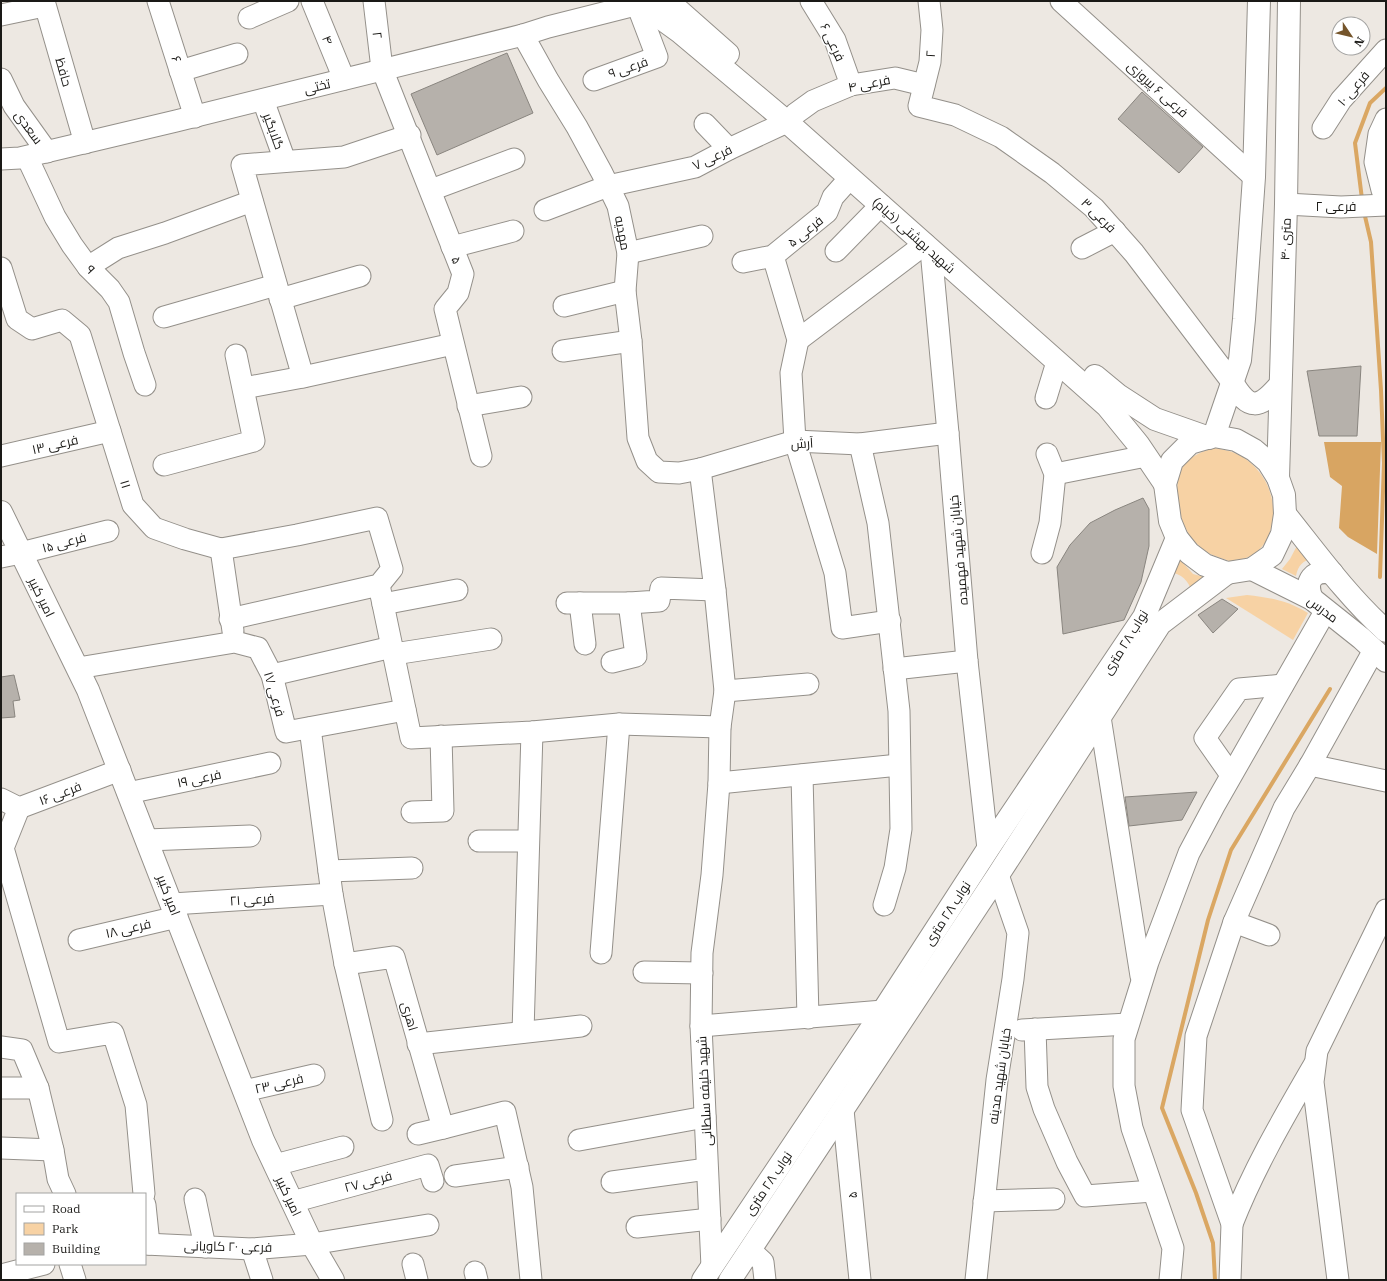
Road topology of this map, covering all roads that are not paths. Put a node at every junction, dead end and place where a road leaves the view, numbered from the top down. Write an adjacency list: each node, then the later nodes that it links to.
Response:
1 (158, 1): 21 (street, ۶)
2 (288, 1): 15 (street)
3 (312, 1): 23 (street, ۴)
4 (374, 1): 20 (street, ۲)
5 (584, 1): 16 (street)
6 (668, 1): 30 (main road, شهید بهشتی (خیام))
7 (810, 1): 25 (street, فرعی ۶)
8 (929, 1): 26 (street, ۲)
9 (1259, 1): 41 (main road)
10 (1289, 1): 47 (main road, ۴۰ متری)
11 (1066, 2): 41 (street, فرعی ۶ پیروزی)
12 (44, 4): 14 (street); 35 (street, حافظ)
13 (637, 4): 16 (street, تختی); 24 (street, فرعی ۹); 30 (main road, شهید بهشتی (خیام))
14 (1, 15)
15 (249, 18)
16 (548, 27): 17 (street, تختی)
17 (523, 35): 20 (street, تختی); 43 (street, مهدیه)
18 (1386, 50): 33 (street, فرعی ۱۰)
19 (237, 54): 21 (street)
20 (382, 69): 23 (street, تختی); 34 (street, ۵)
21 (180, 71): 29 (street, ۶)
22 (1, 79): 37 (street, سعدی)
23 (344, 79): 27 (street, تختی)
24 (594, 80)
25 (851, 85): 26 (street, فرعی ۴); 30 (street, فرعی ۴)
26 (924, 85): 28 (street, ۲)
27 (262, 100): 29 (street, تختی); 40 (street, گلابگیر)
28 (919, 106): 51 (street, فرعی ۳)
29 (195, 117): 35 (street, تختی)
30 (791, 118): 36 (street, فرعی ۷); 42 (main road, شهید بهشتی (خیام)); 85 (main road, شهید بهشتی (خیام))
31 (1386, 119): 46 (street)
32 (705, 124): 36 (street)
33 (1323, 128)
34 (410, 135): 40 (street); 44 (street, ۵)
35 (85, 143): 37 (street, تختی)
36 (729, 149): 43 (street, فرعی ۷)
37 (37, 154): 38 (street, تختی); 60 (street, ۹)
38 (1, 159)
39 (514, 159): 44 (street)
40 (285, 161): 45 (street)
41 (1254, 177): 76 (main road)
42 (850, 178): 48 (main road, شهید بهشتی (خیام)); 58 (street, فرعی ۵)
43 (608, 186): 49 (street, فرعی ۷); 57 (street, مهدیه)
44 (430, 190): 53 (street, ۵)
45 (252, 201): 60 (street); 65 (street)
46 (1381, 202): 47 (street, فرعی ۲)
47 (1286, 204): 78 (main road, ۴۰ متری)
48 (881, 205): 54 (main road, شهید بهشتی (خیام)); 56 (street)
49 (545, 210)
50 (513, 230): 53 (street)
51 (1115, 231): 55 (street); 76 (street, فرعی ۳)
52 (702, 236): 57 (street)
53 (452, 247): 71 (street, ۵)
54 (928, 247): 63 (main road, شهید بهشتی (خیام)); 66 (street, خیابان شهید فهمیده); 69 (street)
55 (1082, 248)
56 (836, 251)
57 (628, 253): 64 (street, مهدیه)
58 (773, 256): 59 (street, فرعی ۵); 69 (street)
59 (743, 262)
60 (88, 266): 77 (street, ۹)
61 (1, 268): 83 (street, ۱۱)
62 (360, 276): 65 (street)
63 (961, 276): 66 (street); 74 (main road, شهید بهشتی (خیام))
64 (625, 291): 67 (street); 70 (street, مهدیه)
65 (278, 292): 68 (street); 75 (street)
66 (936, 298): 84 (street, خیابان شهید فهمیده)
67 (564, 306)
68 (164, 317)
69 (798, 340): 86 (street)
70 (631, 341): 72 (street); 94 (street, مهدیه)
71 (453, 344): 75 (street); 82 (street, ۵)
72 (563, 351)
73 (236, 355): 79 (street)
74 (1057, 362): 81 (street); 91 (main road, شهید بهشتی (خیام))
75 (303, 377): 79 (street)
76 (1232, 382): 78 (main road); 85 (main road)
77 (145, 385)
78 (1280, 385): 96 (main road, ۴۰ متری)
79 (244, 388): 92 (street)
80 (521, 397): 82 (street)
81 (1046, 398)
82 (468, 406): 90 (street, ۵)
83 (110, 431): 89 (street, فرعی ۱۳); 102 (street, ۱۱)
84 (948, 433): 87 (street, آرش); 123 (street, خیابان شهید فهمیده)
85 (1211, 437): 96 (main road); 97 (main road)
86 (795, 442): 87 (street, آرش); 93 (street, آرش); 116 (street)
87 (860, 444): 116 (street)
88 (1047, 454): 95 (street)
89 (1, 456)
90 (480, 456)
91 (1146, 456): 95 (street); 97 (main road, شهید بهشتی (خیام))
92 (164, 465)
93 (700, 469): 94 (street, آرش); 110 (street)
94 (660, 472)
95 (1055, 474): 103 (street)
96 (1278, 478): 99 (main road)
97 (1165, 484): 101 (main road)
98 (1, 512): 104 (main road, امیر کبیر)
99 (1285, 514): 105 (main road); 107 (main road)
100 (108, 531): 104 (street, فرعی ۱۵)
101 (1177, 538): 106 (main road); 108 (main road, نواب ۲۸ متری)
102 (221, 549): 111 (street, ۱۱); 115 (street)
103 (1042, 553)
104 (11, 555): 125 (main road, امیر کبیر)
105 (1252, 569): 106 (main road); 113 (main road, مدرس)
106 (1227, 573): 114 (main road, نواب ۲۸ متری)
107 (1332, 573): 113 (main road); 117 (main road)
108 (1156, 589): 114 (main road); 154 (main road, نواب ۲۸ متری)
109 (457, 590): 111 (street)
110 (715, 590): 112 (street); 130 (street)
111 (381, 595): 115 (street); 121 (street)
112 (629, 603): 120 (street); 124 (street)
113 (1319, 604): 122 (main road, مدرس); 129 (street)
114 (1183, 606): 132 (main road, نواب ۲۸ متری)
115 (230, 619): 119 (street)
116 (890, 621): 126 (street)
117 (1386, 631)
118 (491, 639): 121 (street)
119 (235, 642): 125 (street, فرعی ۱۷); 127 (street, فرعی ۱۷)
120 (585, 644)
121 (393, 651): 127 (street); 131 (street)
122 (1380, 655): 140 (street)
123 (967, 661): 126 (street); 154 (street, خیابان شهید فهمیده)
124 (612, 662)
125 (78, 668): 141 (main road, امیر کبیر)
126 (894, 670): 139 (street)
127 (272, 675): 135 (street, فرعی ۱۷)
128 (808, 684): 130 (street)
129 (1283, 685): 143 (street); 143 (street)
130 (725, 691): 134 (street)
131 (406, 710): 135 (street, فرعی ۱۷); 137 (street)
132 (1100, 717): 157 (main road, نواب ۲۸ متری); 169 (street)
133 (619, 724): 134 (street); 136 (street); 165 (street)
134 (720, 727): 145 (street)
135 (310, 728): 156 (street)
136 (532, 732): 137 (street); 153 (street)
137 (441, 736): 149 (street)
138 (270, 763): 146 (street, فرعی ۱۹)
139 (899, 765): 142 (street); 159 (street)
140 (1310, 765): 144 (street); 162 (street)
141 (120, 770): 146 (main road, امیر کبیر); 148 (street, فرعی ۱۶)
142 (802, 775): 145 (street); 171 (street)
143 (1231, 775): 169 (street)
144 (1386, 781)
145 (719, 783): 168 (street)
146 (128, 793): 151 (main road, امیر کبیر)
147 (1, 799): 148 (street)
148 (19, 808): 202 (street)
149 (412, 812)
150 (250, 836): 151 (street)
151 (147, 840): 160 (main road, امیر کبیر)
152 (479, 841): 153 (street)
153 (528, 841): 177 (street)
154 (988, 849): 170 (main road, نواب ۲۸ متری)
155 (412, 868): 156 (street)
156 (329, 871): 158 (street)
157 (998, 876): 176 (street, خیابان شهید مدینه); 185 (main road, نواب ۲۸ متری)
158 (332, 894): 160 (street, فرعی ۲۱); 166 (street)
159 (884, 905)
160 (174, 910): 164 (street, فرعی ۱۸); 184 (main road, امیر کبیر)
161 (1386, 910): 180 (street)
162 (1234, 922): 163 (street); 209 (street)
163 (1269, 935)
164 (79, 940)
165 (601, 953)
166 (345, 964): 178 (street, اهری); 187 (street)
167 (644, 972): 168 (street)
168 (702, 973): 174 (street)
169 (1142, 980): 172 (street)
170 (883, 1011): 171 (street, شهید خلیفه سلطانی); 219 (main road, نواب ۲۸ متری)
171 (808, 1018): 174 (street, شهید خلیفه سلطانی)
172 (1128, 1024): 175 (street); 200 (street)
173 (581, 1026): 177 (street)
174 (701, 1026): 186 (street, شهید خلیفه سلطانی)
175 (1035, 1029): 176 (street); 200 (street)
176 (1005, 1030): 205 (street, خیابان شهید مدینه)
177 (523, 1032): 178 (street)
178 (418, 1044): 188 (street, اهری)
179 (1, 1047): 183 (street)
180 (1315, 1063): 209 (street); 231 (street)
181 (314, 1075): 184 (street, فرعی ۲۳)
182 (1, 1088): 183 (street)
183 (38, 1088): 193 (street)
184 (244, 1091): 194 (main road, امیر کبیر)
185 (843, 1110): 216 (main road, نواب ۲۸ متری); 227 (street, ۵)
186 (705, 1117): 190 (street); 196 (street, شهید خلیفه سلطانی)
187 (382, 1120)
188 (443, 1128): 189 (street); 195 (street)
189 (418, 1134)
190 (579, 1140)
191 (1, 1148): 193 (street)
192 (343, 1148): 194 (street)
193 (53, 1150): 201 (street)
194 (275, 1165): 206 (main road, امیر کبیر)
195 (518, 1167): 197 (street); 224 (street)
196 (707, 1169): 199 (street); 207 (street, شهید خلیفه سلطانی)
197 (455, 1176)
198 (433, 1181): 206 (street, فرعی ۲۷)
199 (612, 1182)
200 (1153, 1191): 229 (street)
201 (65, 1193)
202 (144, 1193)
203 (1054, 1199): 205 (street)
204 (195, 1200): 214 (street)
205 (984, 1201): 228 (street, خیابان شهید مدینه)
206 (292, 1202): 213 (main road, امیر کبیر)
207 (710, 1219): 211 (street); 219 (street, شهید خلیفه سلطانی)
208 (146, 1224): 212 (street)
209 (1232, 1224): 230 (street)
210 (428, 1225): 213 (street, فرعی ۲۰ کاویانی)
211 (637, 1227)
212 (147, 1244): 214 (street, فرعی ۲۰ کاویانی)
213 (312, 1244): 215 (street, فرعی ۲۰ کاویانی); 223 (main road, امیر کبیر)
214 (205, 1247): 215 (street, فرعی ۲۰ کاویانی)
215 (252, 1249): 222 (street)
216 (750, 1250): 225 (main road, نواب ۲۸ متری); 226 (street)
217 (40, 1265): 220 (street)
218 (70, 1265): 221 (street)
219 (707, 1273)
220 (1, 1275)
221 (75, 1280)
222 (262, 1280)
223 (333, 1280)
224 (531, 1280)
225 (730, 1280)
226 (765, 1280)
227 (860, 1280)
228 (976, 1280)
229 (1170, 1280)
230 (1230, 1280)
231 (1338, 1280)

